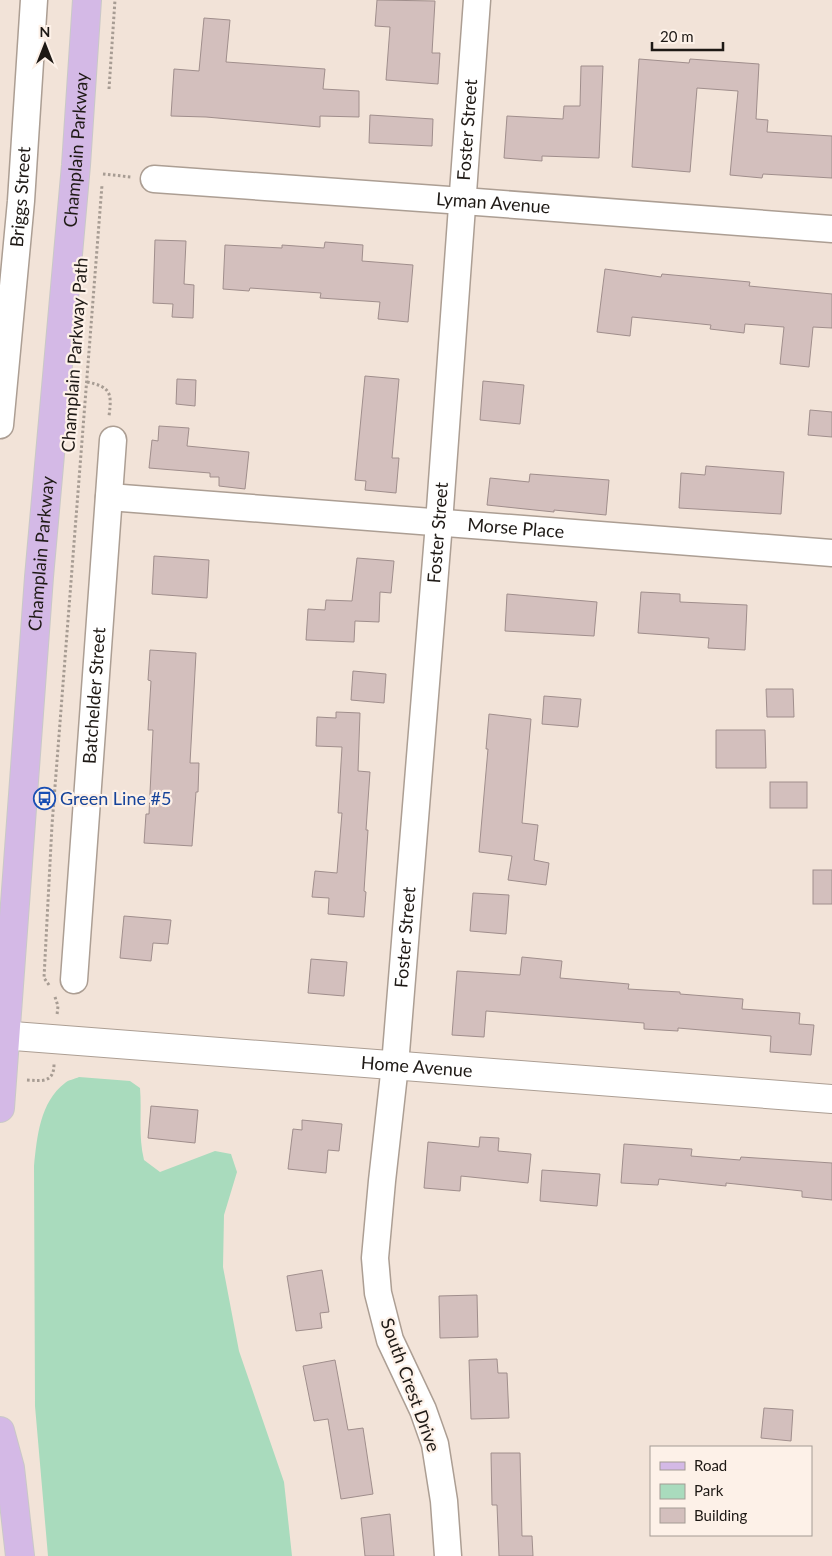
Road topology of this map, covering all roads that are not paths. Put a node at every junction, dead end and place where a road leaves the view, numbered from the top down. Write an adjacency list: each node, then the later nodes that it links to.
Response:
1 (34, 0): 7 (street, Briggs Street)
2 (87, 0): 13 (main road, Champlain Parkway)
3 (477, 0): 5 (street, Foster Street)
4 (154, 180): 5 (street, Lyman Avenue)
5 (463, 201): 6 (street, Lyman Avenue); 10 (street, Foster Street)
6 (832, 229)
7 (0, 425)
8 (112, 440): 9 (street, Batchelder Street)
9 (109, 497): 10 (street, Morse Place); 12 (street, Batchelder Street)
10 (439, 523): 11 (street, Morse Place); 14 (street, Foster Street)
11 (832, 553)
12 (74, 980)
13 (2, 1035): 14 (main road, Home Avenue); 15 (main road, Champlain Parkway)
14 (396, 1065): 16 (main road, Home Avenue); 20 (street, South Crest Drive)
15 (1, 1080): 17 (main road, Champlain Parkway)
16 (832, 1099)
17 (0, 1108)
18 (0, 1431): 19 (main road)
19 (20, 1556)
20 (448, 1556)

